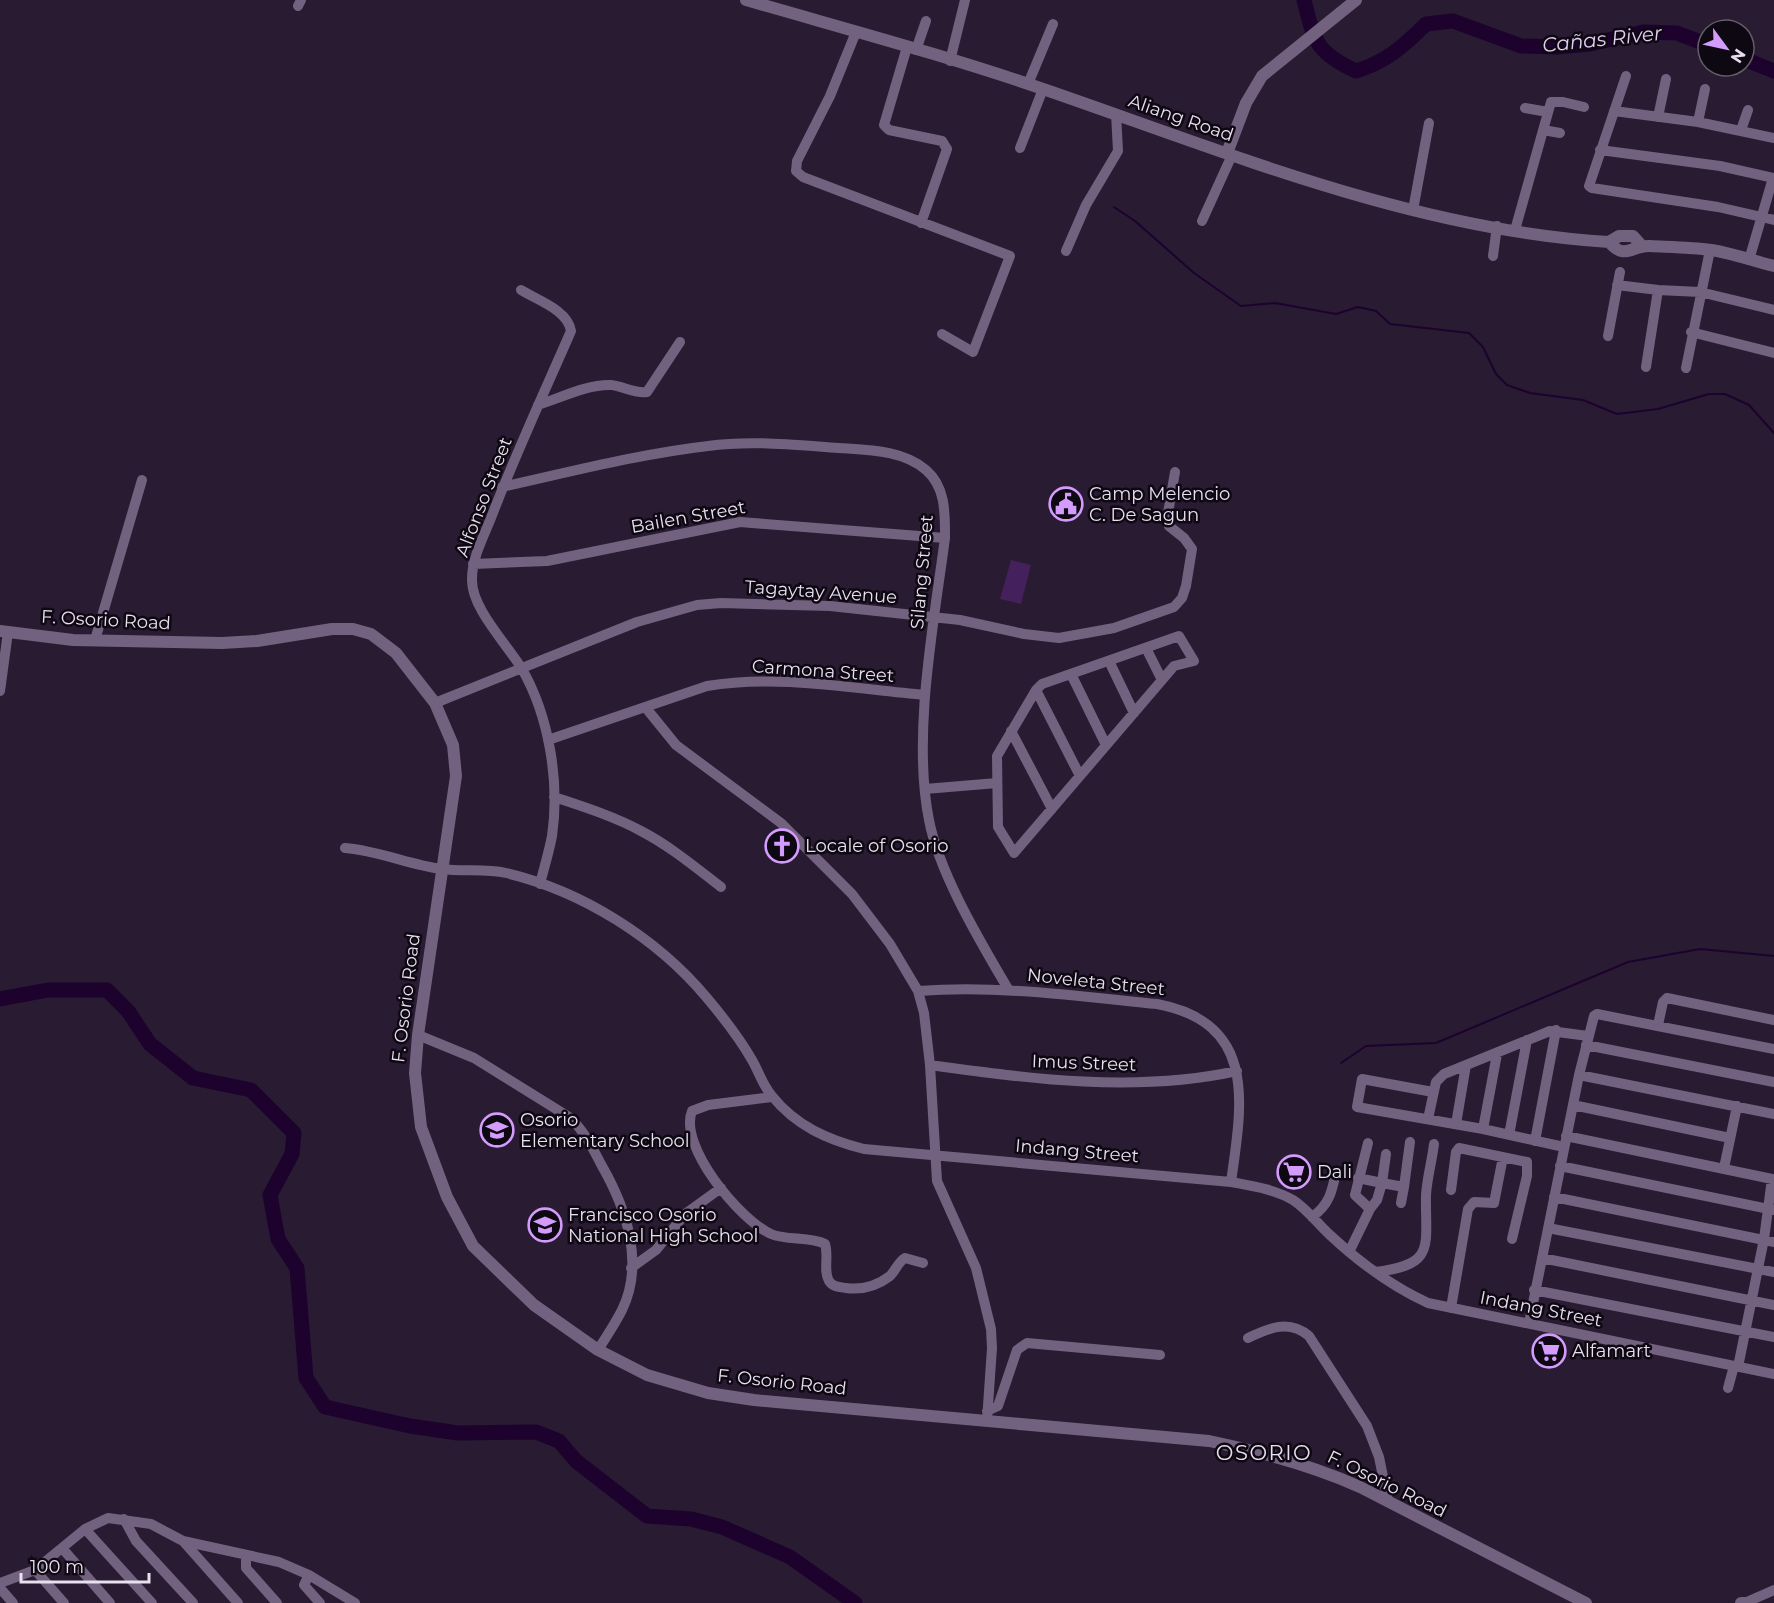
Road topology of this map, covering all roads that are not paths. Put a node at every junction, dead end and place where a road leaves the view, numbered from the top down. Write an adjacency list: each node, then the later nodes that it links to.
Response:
1 (746, 0): 6 (street, Aliang Road)
2 (966, 0): 8 (street)
3 (1354, 1): 29 (street)
4 (926, 21): 7 (street)
5 (1053, 24): 11 (street)
6 (856, 32): 7 (street, Aliang Road); 35 (street)
7 (912, 49): 8 (street, Aliang Road); 35 (street)
8 (951, 61): 11 (street, Aliang Road)
9 (1626, 76): 17 (street)
10 (1666, 79): 20 (street)
11 (1028, 84): 12 (street, Aliang Road)
12 (1043, 89): 19 (street, Aliang Road); 27 (street)
13 (1705, 89): 21 (street)
14 (1584, 107): 18 (street)
15 (1525, 108): 18 (street)
16 (1748, 110): 24 (street)
17 (1614, 111): 20 (street); 28 (street)
18 (1548, 112): 23 (street)
19 (1116, 114): 29 (street, Aliang Road); 39 (street)
20 (1658, 117): 21 (street)
21 (1698, 122): 24 (street)
22 (1429, 123): 31 (street)
23 (1543, 130): 25 (street); 37 (street)
24 (1742, 130): 26 (street)
25 (1560, 134)
26 (1774, 138)
27 (1020, 148)
28 (1600, 150): 30 (street); 32 (street)
29 (1230, 154): 31 (street, Aliang Road); 34 (street)
30 (1774, 178): 32 (street)
31 (1413, 210): 36 (street, Aliang Road)
32 (1762, 217): 33 (street); 41 (street)
33 (1774, 220)
34 (1202, 221)
35 (921, 223): 50 (street)
36 (1497, 226): 37 (street, Aliang Road); 40 (street)
37 (1515, 230): 38 (street, Aliang Road)
38 (1710, 250): 41 (street); 47 (street)
39 (1066, 251)
40 (1493, 256)
41 (1749, 260): 42 (street)
42 (1774, 266)
43 (1620, 273): 44 (street)
44 (1617, 285): 46 (street); 51 (street)
45 (521, 290): 56 (street, Alfonso Street)
46 (1658, 290): 47 (street); 54 (street)
47 (1700, 291): 48 (street); 49 (street)
48 (1774, 310)
49 (1692, 332): 53 (street); 55 (street)
50 (942, 334)
51 (1608, 336)
52 (680, 342): 56 (street)
53 (1774, 353)
54 (1646, 367)
55 (1686, 368)
56 (538, 405): 59 (street, Alfonso Street)
57 (1175, 472): 62 (street, Tagaytay Avenue)
58 (142, 480): 64 (street)
59 (502, 488): 60 (street, Silang Street); 61 (street, Alfonso Street)
60 (945, 537): 61 (street, Bailen Street); 62 (street, Silang Street)
61 (473, 564): 67 (street, Alfonso Street)
62 (934, 617): 67 (street, Tagaytay Avenue); 72 (street, Silang Street)
63 (4, 631): 64 (street, F. Osorio Road); 71 (street)
64 (95, 640): 73 (street, F. Osorio Road)
65 (1146, 648): 66 (street); 69 (street); 69 (street)
66 (1109, 661): 68 (street); 75 (street)
67 (522, 670): 73 (street, Tagaytay Avenue); 77 (street, Alfonso Street)
68 (1071, 674): 70 (street); 78 (street)
69 (1162, 680): 75 (street)
70 (1035, 690): 76 (street); 79 (street)
71 (0, 691)
72 (926, 696): 74 (street, Carmona Street); 81 (street, Silang Street)
73 (435, 703): 85 (street, F. Osorio Road)
74 (646, 708): 77 (street, Carmona Street); 89 (street)
75 (1134, 713): 78 (street)
76 (1011, 731): 80 (street); 83 (street)
77 (548, 740): 82 (street, Alfonso Street)
78 (1106, 745): 79 (street)
79 (1080, 776): 83 (street)
80 (997, 783): 81 (street); 83 (street)
81 (925, 789): 88 (street, Silang Street)
82 (555, 798): 86 (street, Alfonso Street); 87 (street)
83 (1052, 809)
84 (345, 849): 85 (street, Indang Street)
85 (441, 869): 86 (street, Indang Street); 93 (street, F. Osorio Road)
86 (540, 884): 104 (street, Indang Street)
87 (720, 886)
88 (1008, 989): 89 (street, Noveleta Street); 100 (street, Noveleta Street)
89 (918, 991): 98 (street)
90 (1774, 1020): 91 (street)
91 (1658, 1026): 95 (street); 96 (street)
92 (1556, 1030): 94 (street); 95 (street); 113 (street)
93 (418, 1035): 141 (street); 153 (street, F. Osorio Road)
94 (1527, 1040): 97 (street); 111 (street)
95 (1587, 1040): 101 (street); 102 (street)
96 (1774, 1049)
97 (1497, 1054): 99 (street); 110 (street)
98 (930, 1065): 100 (street, Imus Street); 119 (street)
99 (1466, 1065): 103 (street); 109 (street)
100 (1237, 1071): 125 (street, Noveleta Street)
101 (1579, 1075): 105 (street); 106 (street)
102 (1774, 1082)
103 (1433, 1092): 108 (street); 108 (street)
104 (772, 1097): 119 (street, Indang Street); 128 (street)
105 (1573, 1105): 112 (street); 114 (street)
106 (1737, 1106): 107 (street); 112 (street)
107 (1774, 1114)
108 (1428, 1119): 109 (street)
109 (1456, 1124): 110 (street)
110 (1483, 1129): 111 (street)
111 (1509, 1134): 113 (street)
112 (1730, 1138): 122 (street)
113 (1535, 1141): 114 (street)
114 (1565, 1141): 121 (street); 122 (street)
115 (1410, 1142): 127 (street)
116 (1368, 1143): 124 (street)
117 (1434, 1144): 143 (street)
118 (1386, 1154): 126 (street)
119 (937, 1156): 125 (street, Indang Street); 158 (street)
120 (1503, 1157): 129 (street); 136 (street); 148 (street)
121 (1560, 1166): 130 (street); 133 (street)
122 (1724, 1168): 133 (street)
123 (1336, 1173): 134 (street)
124 (1358, 1178): 126 (street); 132 (street)
125 (1231, 1182): 134 (street, Indang Street)
126 (1382, 1183): 127 (street); 132 (street)
127 (1404, 1187): 131 (street)
128 (721, 1188): 140 (street); 141 (street)
129 (1451, 1190)
130 (1554, 1197): 135 (street); 137 (street)
131 (1401, 1203)
132 (1370, 1209): 138 (street)
133 (1771, 1210): 137 (street)
134 (1312, 1217): 138 (street, Indang Street)
135 (1548, 1228): 139 (street); 142 (street)
136 (1512, 1239)
137 (1769, 1240): 142 (street)
138 (1349, 1252): 143 (street, Indang Street)
139 (1542, 1258): 145 (street); 146 (street)
140 (923, 1263)
141 (631, 1268): 153 (street)
142 (1758, 1269): 144 (street); 146 (street)
143 (1375, 1272): 148 (street, Indang Street)
144 (1774, 1272)
145 (1534, 1290): 149 (street); 150 (street)
146 (1751, 1300): 147 (street); 150 (street)
147 (1774, 1305)
148 (1451, 1308): 149 (street, Indang Street)
149 (1529, 1323): 155 (street, Indang Street)
150 (1745, 1331): 151 (street); 155 (street)
151 (1774, 1337)
152 (1248, 1338): 159 (street)
153 (598, 1350): 158 (street, F. Osorio Road)
154 (1160, 1355): 158 (street)
155 (1736, 1366): 156 (street, Indang Street); 157 (street)
156 (1774, 1374)
157 (1728, 1388)
158 (987, 1416): 159 (street, F. Osorio Road)
159 (1388, 1502): 180 (street, F. Osorio Road)
160 (124, 1519): 161 (street); 162 (street); 175 (street)
161 (85, 1529): 163 (street); 174 (street)
162 (183, 1541): 164 (street); 176 (street)
163 (62, 1548): 165 (street); 173 (street)
164 (246, 1555): 166 (street); 177 (street)
165 (35, 1570): 167 (street); 172 (street)
166 (309, 1575): 178 (street); 179 (street)
167 (0, 1583)
168 (0, 1588): 171 (street)
169 (1774, 1590): 170 (street)
170 (1747, 1602)
171 (13, 1603)
172 (64, 1603)
173 (110, 1603)
174 (152, 1603)
175 (193, 1603)
176 (238, 1603)
177 (277, 1603)
178 (320, 1603)
179 (355, 1603)
180 (1586, 1603)

